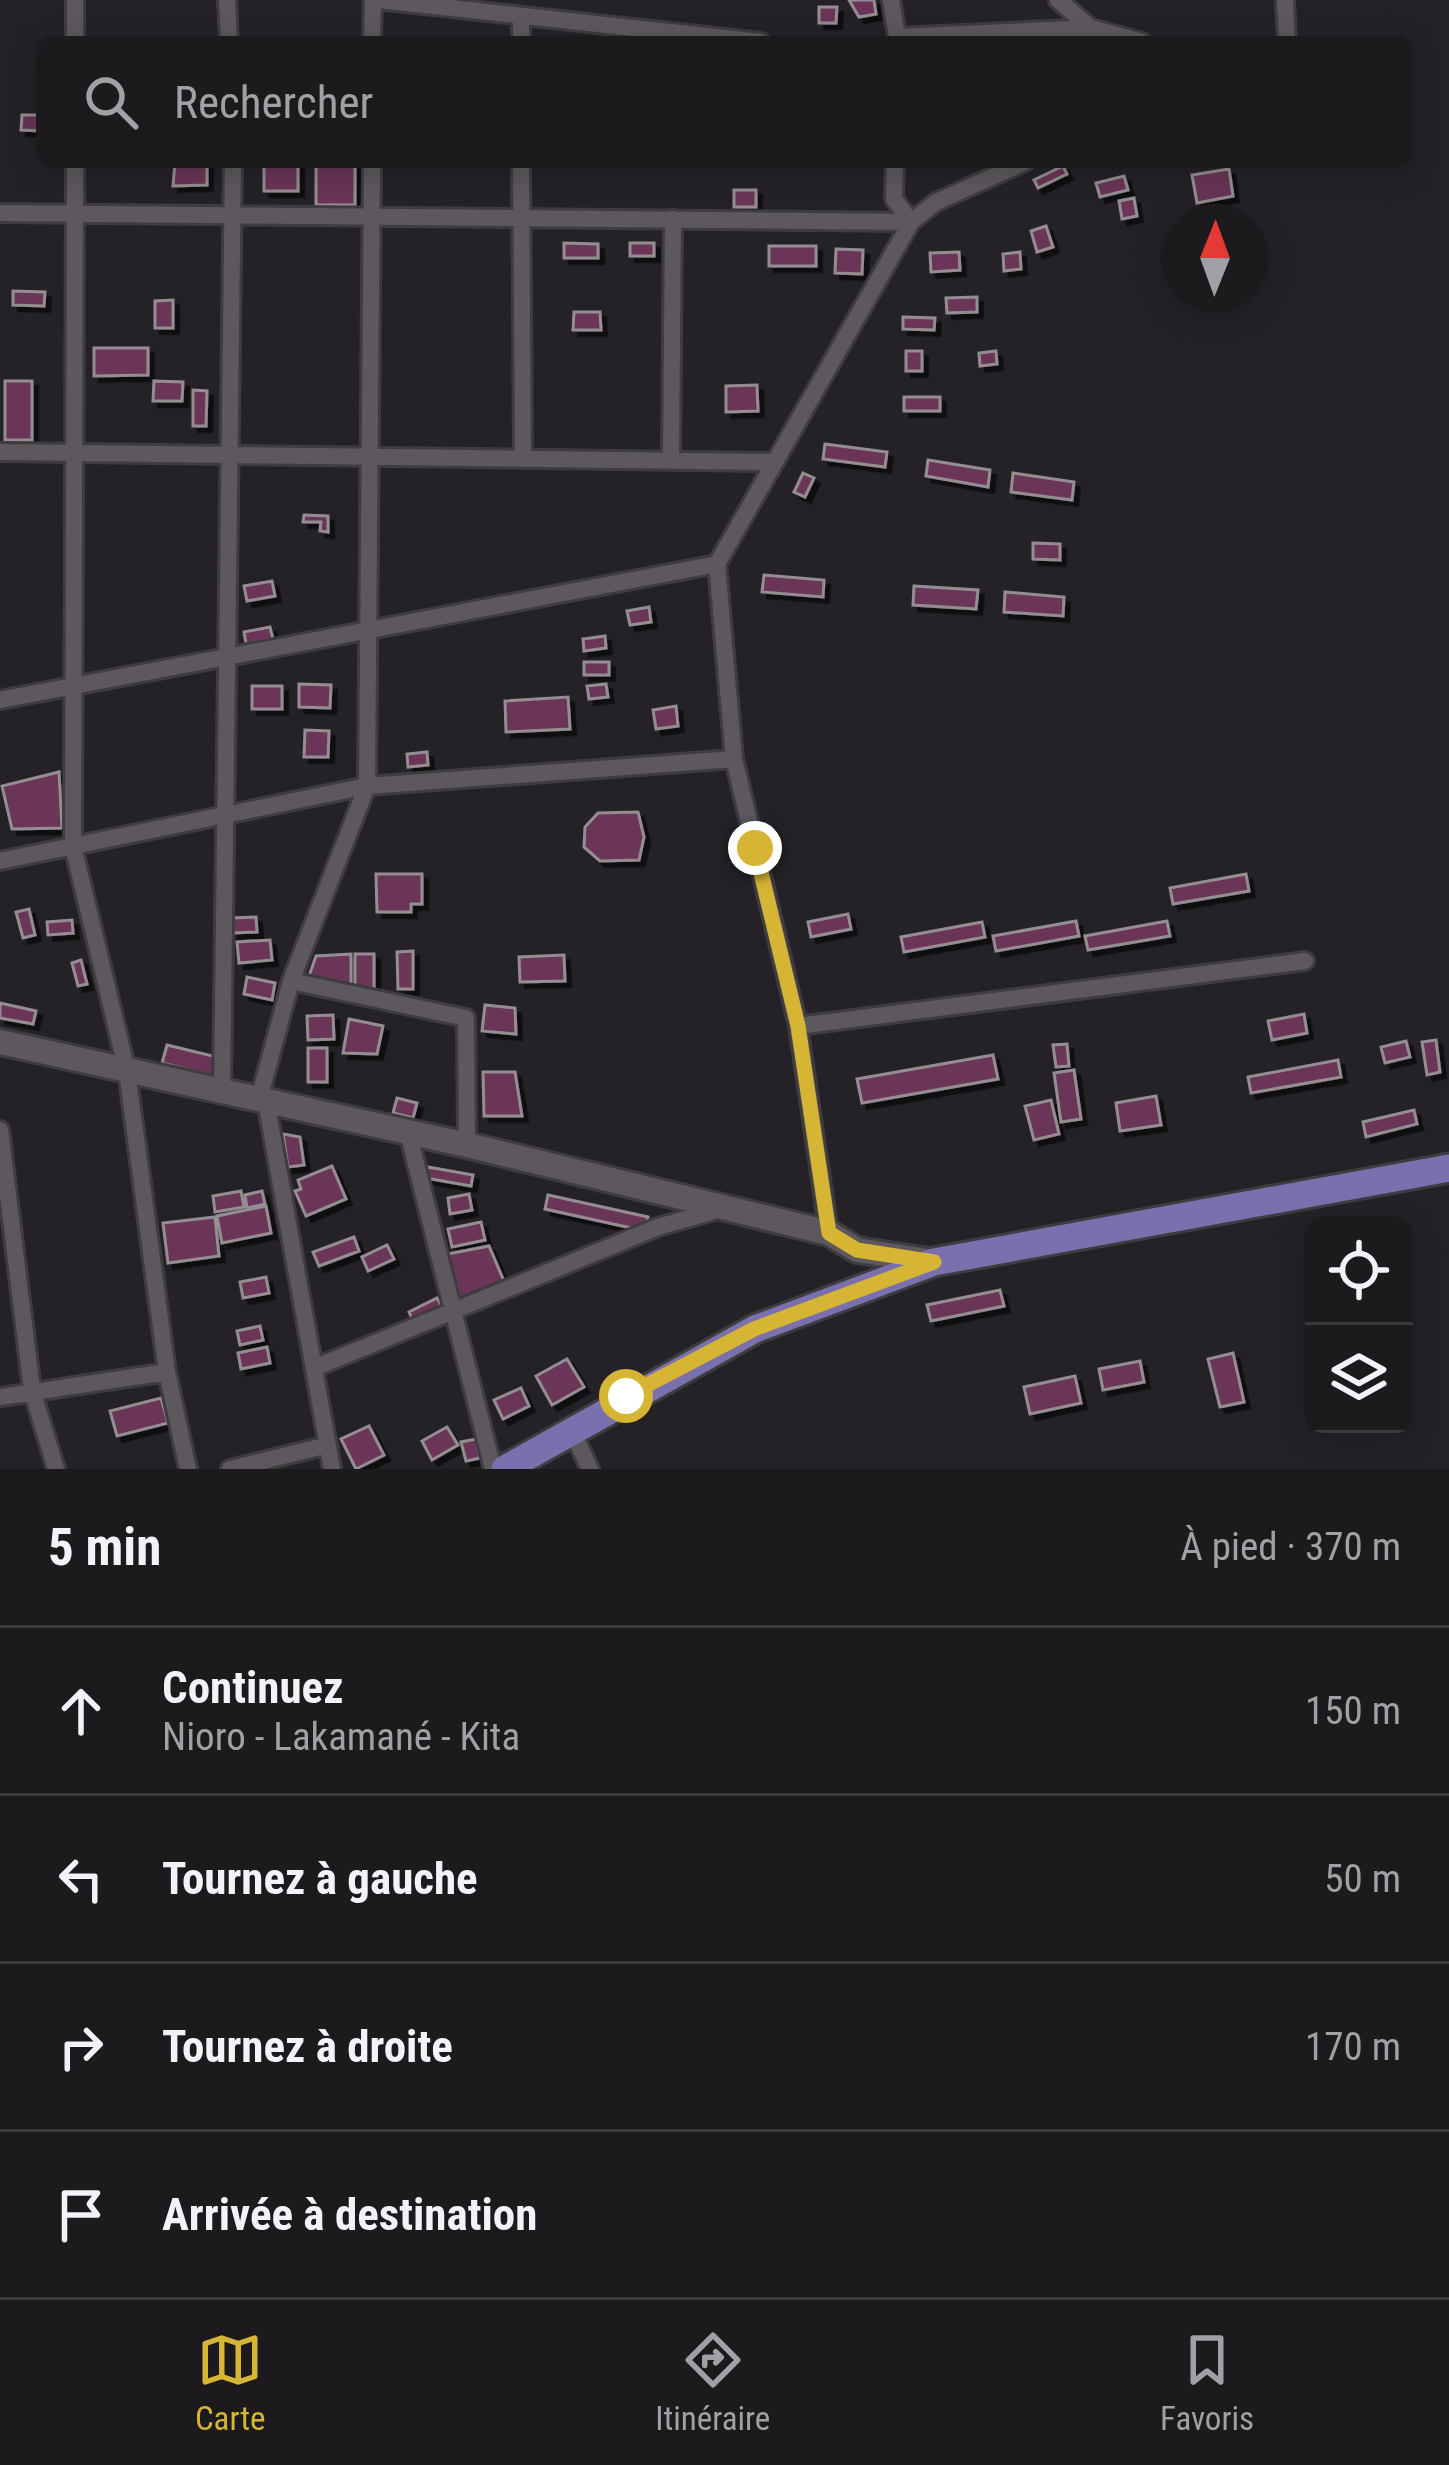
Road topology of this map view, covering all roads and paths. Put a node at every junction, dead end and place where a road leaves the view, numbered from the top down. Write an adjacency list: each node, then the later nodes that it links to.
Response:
1 (75, 0): 9 (street)
2 (227, 0): 10 (street)
3 (375, 0): 7 (street); 11 (street)
4 (891, 0): 13 (street)
5 (1058, 0): 8 (street)
6 (1285, 0): 16 (street)
7 (525, 11): 12 (street)
8 (1091, 28): 14 (street); 15 (street)
9 (75, 36)
10 (229, 36)
11 (372, 36)
12 (715, 36)
13 (897, 36)
14 (951, 36)
15 (1120, 36)
16 (1287, 36)
17 (75, 168): 24 (street)
18 (233, 168): 25 (street)
19 (372, 168): 26 (street)
20 (521, 168): 27 (street)
21 (895, 168): 29 (street)
22 (1012, 168): 29 (street)
23 (0, 212): 24 (street)
24 (74, 213): 25 (street); 31 (street)
25 (235, 215): 26 (street); 32 (street)
26 (371, 216): 27 (street); 33 (street)
27 (522, 218): 28 (street); 34 (street)
28 (673, 219): 29 (street); 35 (street)
29 (911, 221): 36 (street)
30 (0, 452): 31 (street)
31 (74, 453): 32 (street); 40 (street)
32 (230, 455): 33 (street); 39 (street)
33 (370, 457): 34 (street); 38 (street)
34 (523, 459): 35 (street)
35 (671, 460): 36 (street)
36 (773, 462): 37 (street)
37 (717, 564): 38 (street); 42 (street)
38 (368, 631): 39 (street); 43 (street)
39 (226, 658): 40 (street); 44 (street)
40 (73, 686): 41 (street); 45 (street)
41 (0, 700)
42 (734, 759): 43 (street); 49 (street)
43 (368, 786): 44 (street); 48 (street)
44 (223, 815): 45 (street); 52 (street)
45 (73, 846): 46 (street); 51 (street)
46 (0, 861)
47 (1305, 962): 49 (street)
48 (291, 981): 53 (street); 56 (street)
49 (798, 1026): 59 (street)
50 (0, 1042): 51 (main road)
51 (127, 1070): 52 (main road); 63 (street)
52 (222, 1091): 53 (main road)
53 (262, 1100): 55 (main road); 62 (street)
54 (0, 1130): 64 (street)
55 (408, 1132): 56 (main road); 61 (street)
56 (467, 1145): 58 (main road)
57 (1449, 1168): 60 (main road)
58 (722, 1209): 59 (main road); 61 (street)
59 (829, 1233): 60 (main road)
60 (934, 1262): 66 (main road)
61 (453, 1311): 62 (street); 72 (street)
62 (314, 1368): 67 (street)
63 (167, 1372): 64 (street); 69 (street)
64 (32, 1390): 65 (street); 68 (street)
65 (0, 1397)
66 (571, 1429): 73 (main road); 74 (street)
67 (328, 1445): 70 (street); 71 (street)
68 (56, 1469)
69 (188, 1469)
70 (230, 1469)
71 (332, 1469)
72 (493, 1469)
73 (505, 1469)
74 (590, 1469)

